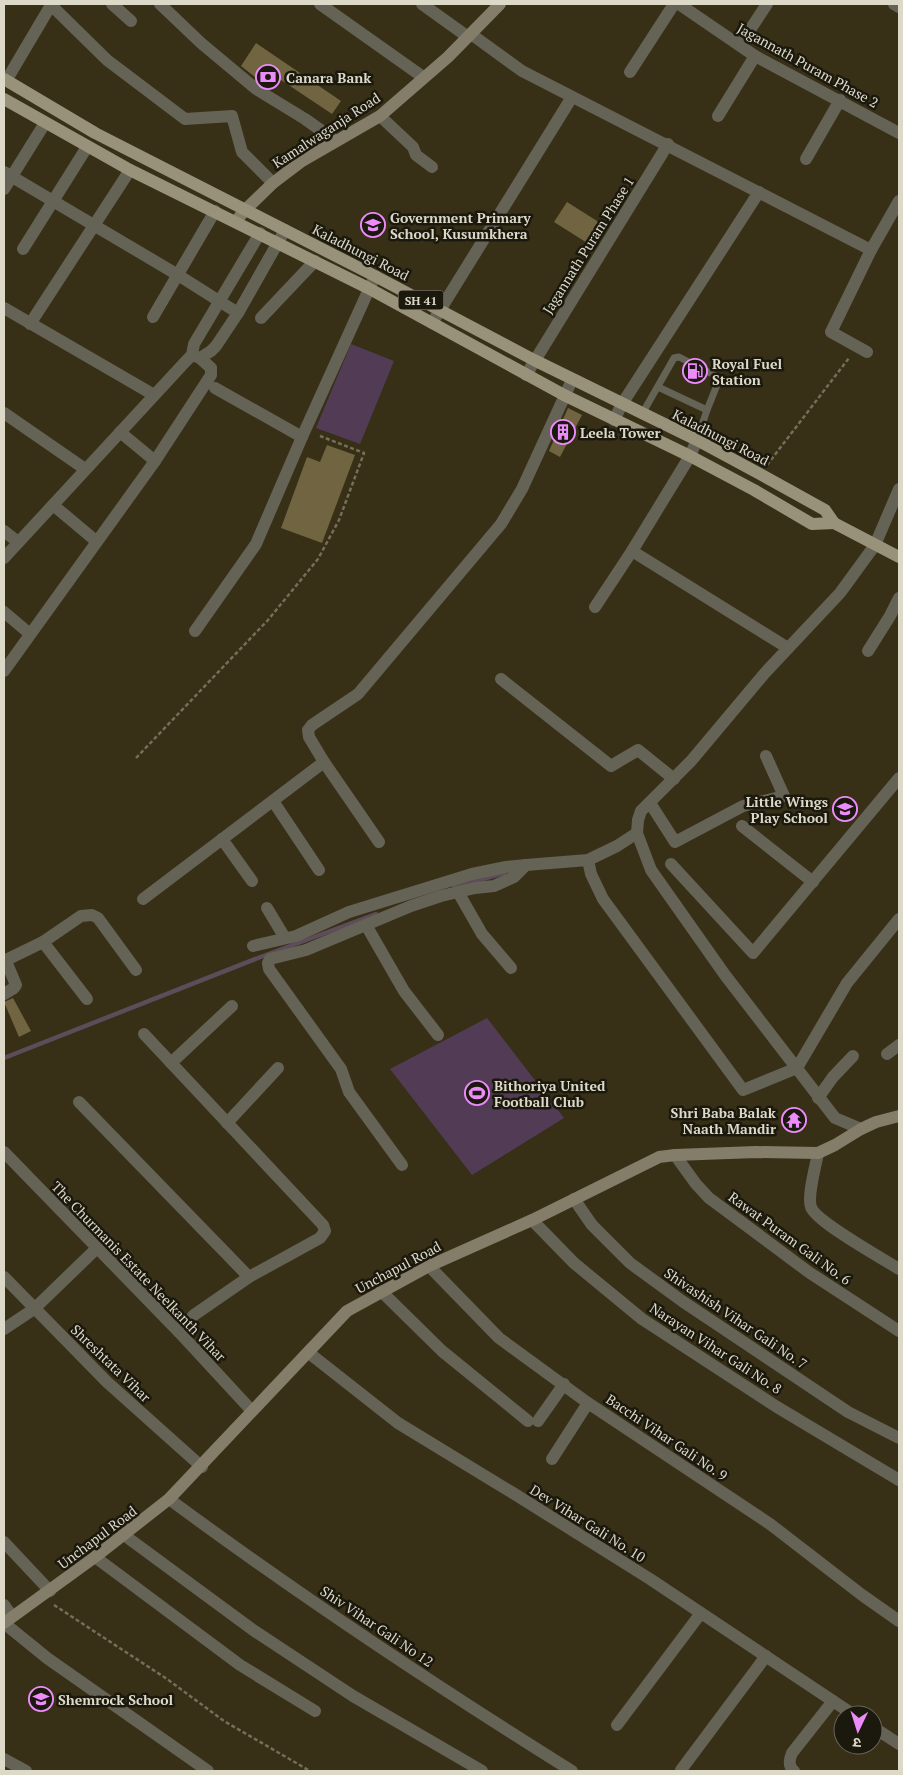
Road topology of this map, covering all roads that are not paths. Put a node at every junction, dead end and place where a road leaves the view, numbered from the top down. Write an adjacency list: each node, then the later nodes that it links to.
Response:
1 (112, 4): 11 (street)
2 (160, 4): 25 (street)
3 (320, 4): 16 (street)
4 (422, 4): 12 (street)
5 (500, 4): 12 (street, Kamalwaganja Road)
6 (674, 4): 15 (street)
7 (679, 4): 13 (street, Jagannath Puram Phase 2)
8 (766, 4): 13 (street)
9 (894, 4): 10 (street)
10 (899, 7)
11 (131, 21)
12 (469, 36): 16 (street, Kamalwaganja Road); 18 (street)
13 (740, 45): 14 (street, Jagannath Puram Phase 2)
14 (755, 56): 20 (street, Jagannath Puram Phase 2); 22 (street)
15 (630, 72)
16 (423, 77): 21 (street, Kamalwaganja Road)
17 (5, 80): 32 (street); 37 (main road, Kaladhungi Road / SH 41)
18 (572, 97): 26 (street); 52 (street)
19 (4, 100): 23 (main road, Kaladhungi Road / SH 41)
20 (840, 100): 24 (street, Jagannath Puram Phase 2); 28 (street)
21 (380, 116): 25 (street, Kamalwaganja Road); 29 (street)
22 (718, 116)
23 (45, 123): 27 (main road, Kaladhungi Road / SH 41); 31 (street)
24 (899, 132)
25 (336, 141): 32 (street, Kamalwaganja Road)
26 (668, 144): 34 (street); 60 (street, Jagannath Puram Phase 1)
27 (88, 147): 30 (main road, Kaladhungi Road / SH 41); 35 (street)
28 (806, 159)
29 (432, 166)
30 (130, 170): 38 (main road, Kaladhungi Road / SH 41); 40 (street)
31 (8, 174): 33 (street); 35 (street)
32 (273, 183): 37 (street, Kamalwaganja Road)
33 (4, 189)
34 (759, 192): 45 (street); 67 (street)
35 (54, 201): 40 (street); 44 (street)
36 (899, 201): 45 (street)
37 (245, 210): 39 (street, Kamalwaganja Road); 41 (main road, Kaladhungi Road / SH 41)
38 (215, 211): 39 (main road, Kaladhungi Road / SH 41); 47 (street)
39 (236, 222): 42 (main road, Kaladhungi Road / SH 41)
40 (94, 225): 47 (street); 57 (street)
41 (285, 230): 43 (street); 48 (main road, Kaladhungi Road / SH 41)
42 (260, 233): 43 (main road, Kaladhungi Road / SH 41); 50 (street)
43 (278, 242): 46 (main road, Kaladhungi Road / SH 41); 53 (street)
44 (23, 249)
45 (871, 250): 58 (street)
46 (315, 261): 49 (main road, Kaladhungi Road / SH 41); 55 (street)
47 (178, 275): 50 (street); 54 (street)
48 (375, 276): 49 (street); 52 (main road, Kaladhungi Road / SH 41)
49 (368, 288): 56 (main road, Kaladhungi Road / SH 41); 73 (street)
50 (220, 301): 53 (street); 59 (street)
51 (4, 308): 57 (street)
52 (440, 310): 56 (street); 60 (main road, Kaladhungi Road / SH 41)
53 (238, 313): 59 (street)
54 (153, 317)
55 (261, 318)
56 (432, 323): 61 (main road, Kaladhungi Road / SH 41)
57 (30, 324): 65 (street)
58 (862, 349)
59 (196, 357): 65 (street); 76 (street)
60 (534, 360): 61 (street, Jagannath Puram Phase 1); 62 (main road, Kaladhungi Road / SH 41)
61 (526, 375): 66 (main road, Kaladhungi Road / SH 41)
62 (572, 380): 66 (street); 67 (main road, Kaladhungi Road / SH 41)
63 (658, 387): 68 (lane); 68 (lane); 70 (lane)
64 (215, 388): 73 (street)
65 (154, 395): 72 (street)
66 (564, 395): 71 (main road, Kaladhungi Road / SH 41); 98 (street)
67 (622, 404): 70 (main road, Kaladhungi Road / SH 41); 71 (street)
68 (706, 410): 74 (lane)
69 (4, 413): 77 (street)
70 (642, 414): 74 (main road, Kaladhungi Road / SH 41)
71 (614, 420): 75 (main road, Kaladhungi Road / SH 41)
72 (120, 432): 76 (street); 77 (street)
73 (302, 438): 91 (street)
74 (697, 440): 75 (street); 80 (main road, Kaladhungi Road / SH 41)
75 (690, 456): 80 (main road, Kaladhungi Road / SH 41); 85 (street)
76 (155, 461): 83 (street)
77 (85, 469): 79 (street)
78 (899, 489): 84 (street)
79 (53, 505): 82 (street); 83 (street)
80 (834, 523): 84 (main road, Kaladhungi Road / SH 41)
81 (4, 532): 82 (street)
82 (18, 542): 87 (street)
83 (96, 542): 92 (street)
84 (875, 545): 86 (main road, Kaladhungi Road / SH 41); 93 (street)
85 (632, 551): 89 (street); 93 (street)
86 (899, 557)
87 (4, 558)
88 (899, 598): 94 (street)
89 (595, 607)
90 (4, 613): 92 (street)
91 (196, 631)
92 (30, 634): 95 (street)
93 (788, 648): 100 (street)
94 (868, 650)
95 (4, 671)
96 (501, 679): 100 (street)
97 (766, 756): 102 (street)
98 (324, 762): 101 (street); 106 (street)
99 (899, 778): 112 (street)
100 (674, 779): 102 (street)
101 (273, 801): 105 (street); 110 (street)
102 (650, 803): 104 (street)
103 (742, 826): 112 (street)
104 (637, 833): 107 (street); 134 (street)
105 (222, 839): 111 (street); 114 (street)
106 (379, 842)
107 (588, 860): 109 (street); 134 (street)
108 (671, 864): 112 (street)
109 (526, 865): 113 (street); 118 (street)
110 (319, 870)
111 (252, 881)
112 (813, 882)
113 (458, 892): 117 (street); 122 (street)
114 (143, 899)
115 (267, 908): 118 (street)
116 (898, 922): 134 (street)
117 (366, 925): 128 (street); 143 (street)
118 (285, 938): 120 (street)
119 (42, 942): 121 (street); 123 (street); 125 (street)
120 (253, 946)
121 (5, 960): 124 (street)
122 (510, 968)
123 (136, 970)
124 (4, 994)
125 (87, 999)
126 (232, 1006): 132 (street)
127 (144, 1034): 132 (street)
128 (438, 1035)
129 (899, 1045): 130 (street)
130 (887, 1054)
131 (853, 1056): 135 (street)
132 (171, 1063): 138 (street)
133 (278, 1068): 138 (street)
134 (796, 1068): 135 (street)
135 (818, 1098): 139 (street)
136 (79, 1102): 150 (street)
137 (898, 1119): 139 (street, Unchapul Road)
138 (226, 1122): 150 (street)
139 (861, 1129): 141 (street, Unchapul Road)
140 (4, 1152): 146 (street, The Churmanis Estate Neelkanth Vihar)
141 (818, 1153): 142 (street, Unchapul Road); 148 (street)
142 (675, 1155): 144 (street, Unchapul Road); 155 (street, Rawat Puram Gali No. 6)
143 (402, 1165)
144 (574, 1199): 145 (street, Unchapul Road); 160 (street, Shivashish Vihar Gali No. 7)
145 (532, 1220): 147 (street, Unchapul Road); 163 (street, Narayan Vihar Gali No. 8)
146 (97, 1248): 152 (street); 154 (street, The Churmanis Estate Neelkanth Vihar)
147 (429, 1266): 151 (street, Unchapul Road); 157 (street, Bacchi Vihar Gali No. 9)
148 (899, 1269)
149 (4, 1277): 152 (street, Shreshtata Vihar)
150 (249, 1277): 154 (street)
151 (381, 1291): 156 (street, Unchapul Road); 157 (street)
152 (34, 1308): 153 (street); 162 (street, Shreshtata Vihar)
153 (4, 1328)
154 (179, 1332): 159 (street, The Churmanis Estate Neelkanth Vihar)
155 (899, 1332)
156 (309, 1353): 159 (street, Unchapul Road); 170 (street, Dev Vihar Gali No. 10)
157 (564, 1384): 158 (street, Bacchi Vihar Gali No. 9)
158 (588, 1403): 161 (street); 172 (street, Bacchi Vihar Gali No. 9)
159 (252, 1411): 162 (street, Unchapul Road)
160 (899, 1438)
161 (552, 1459)
162 (202, 1467): 164 (street, Unchapul Road)
163 (899, 1480)
164 (169, 1500): 165 (street, Unchapul Road); 185 (street, Shiv Vihar Gali No 12)
165 (124, 1536): 167 (street, Unchapul Road); 184 (street)
166 (4, 1542): 168 (street)
167 (95, 1557): 168 (street, Unchapul Road); 176 (street)
168 (46, 1594): 171 (street, Unchapul Road)
169 (4, 1606): 171 (street)
170 (701, 1613): 173 (street, Dev Vihar Gali No. 10); 177 (street)
171 (7, 1621): 183 (street)
172 (899, 1621)
173 (766, 1656): 174 (street, Dev Vihar Gali No. 10); 181 (street)
174 (832, 1701): 175 (street, Dev Vihar Gali No. 10); 186 (street)
175 (838, 1705)
176 (316, 1711)
177 (617, 1725)
178 (883, 1734): 179 (street)
179 (899, 1744)
180 (4, 1759): 182 (street)
181 (681, 1770)
182 (26, 1771)
183 (208, 1771)
184 (482, 1771)
185 (572, 1771)
186 (794, 1771)

